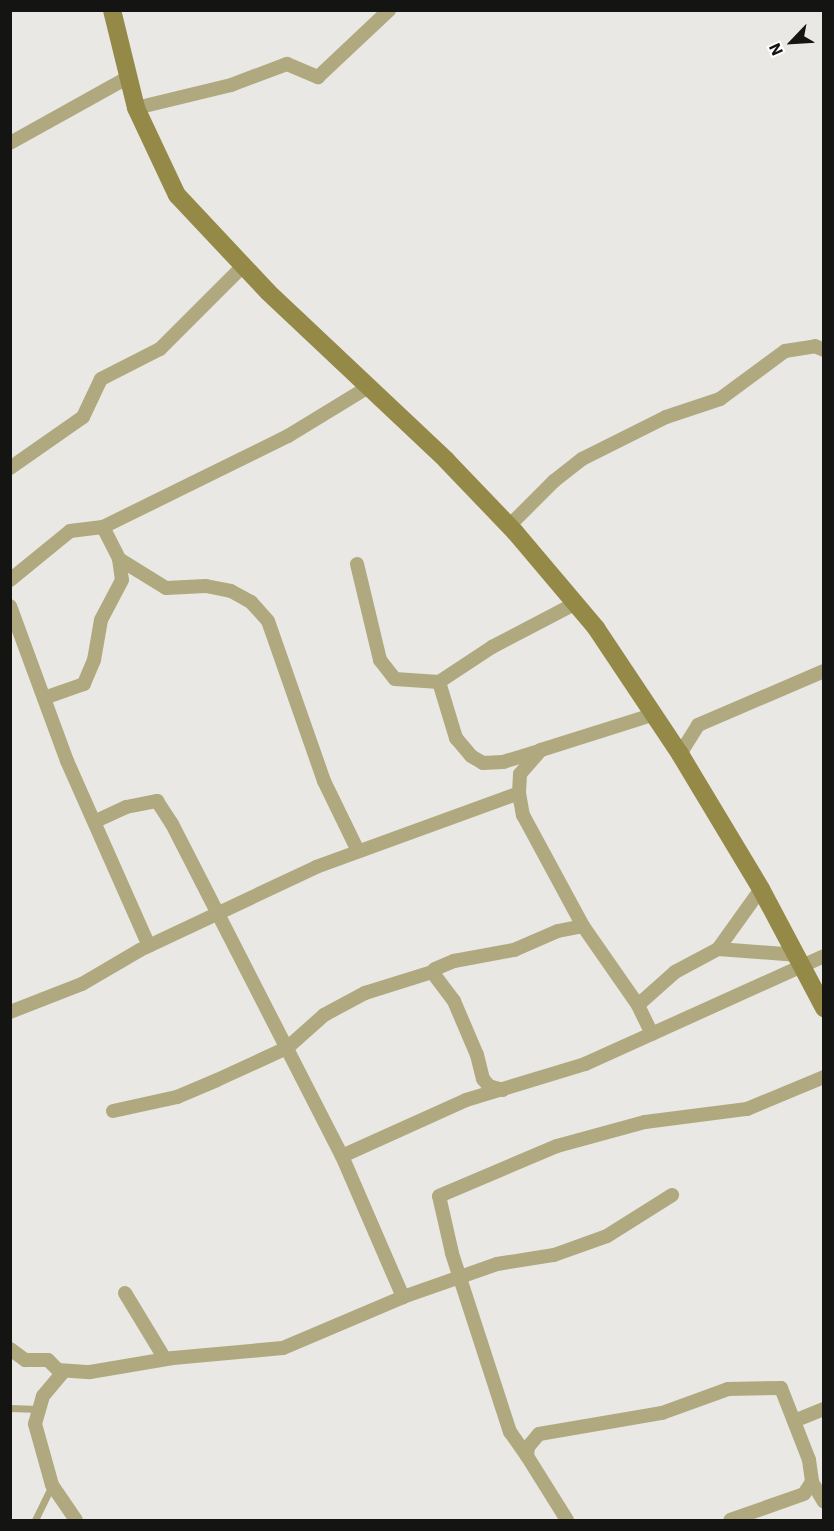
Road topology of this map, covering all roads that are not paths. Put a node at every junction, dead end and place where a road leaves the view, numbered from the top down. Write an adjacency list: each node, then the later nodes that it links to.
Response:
1 (111, 10): 3 (street)
2 (389, 10): 4 (street)
3 (127, 78): 4 (street); 5 (street)
4 (136, 108): 6 (street)
5 (10, 143)
6 (242, 267): 8 (street); 9 (street)
7 (824, 350): 10 (street)
8 (370, 386): 10 (street); 11 (street)
9 (10, 468)
10 (509, 526): 15 (street)
11 (104, 527): 12 (street); 14 (street)
12 (119, 559): 19 (street); 25 (street)
13 (357, 564): 18 (street)
14 (10, 580)
15 (576, 603): 18 (street); 20 (street)
16 (10, 606): 19 (street)
17 (824, 671): 22 (street)
18 (439, 682): 21 (street)
19 (44, 698): 24 (street)
20 (655, 714): 21 (street); 22 (street)
21 (541, 750): 23 (street)
22 (680, 754): 26 (street)
23 (519, 793): 25 (street); 28 (street)
24 (96, 821): 27 (street); 29 (street)
25 (358, 851): 27 (street)
26 (761, 889): 30 (street); 32 (street)
27 (219, 914): 29 (street); 38 (street)
28 (583, 926): 33 (street); 34 (street)
29 (148, 946): 36 (street)
30 (718, 949): 32 (street); 34 (street)
31 (824, 956): 32 (street)
32 (800, 959): 35 (street); 37 (street)
33 (432, 972): 38 (street); 40 (street)
34 (638, 1005): 37 (street)
35 (824, 1008)
36 (10, 1012)
37 (652, 1034): 40 (street)
38 (287, 1048): 41 (street); 42 (street)
39 (824, 1077): 44 (street)
40 (504, 1090): 42 (street)
41 (113, 1111)
42 (342, 1156): 46 (street)
43 (672, 1195): 44 (street)
44 (460, 1277): 46 (street); 54 (street)
45 (125, 1293): 48 (street)
46 (403, 1297): 48 (street)
47 (10, 1349): 49 (street)
48 (165, 1359): 49 (street)
49 (64, 1371): 51 (street)
50 (10, 1408): 51 (lane)
51 (39, 1409): 56 (street)
52 (824, 1409): 53 (street)
53 (794, 1421): 54 (street); 55 (street)
54 (527, 1456): 60 (street)
55 (812, 1482): 57 (street); 61 (street)
56 (52, 1485): 58 (lane); 59 (street)
57 (824, 1502)
58 (35, 1521)
59 (76, 1521)
60 (567, 1521)
61 (730, 1521)

